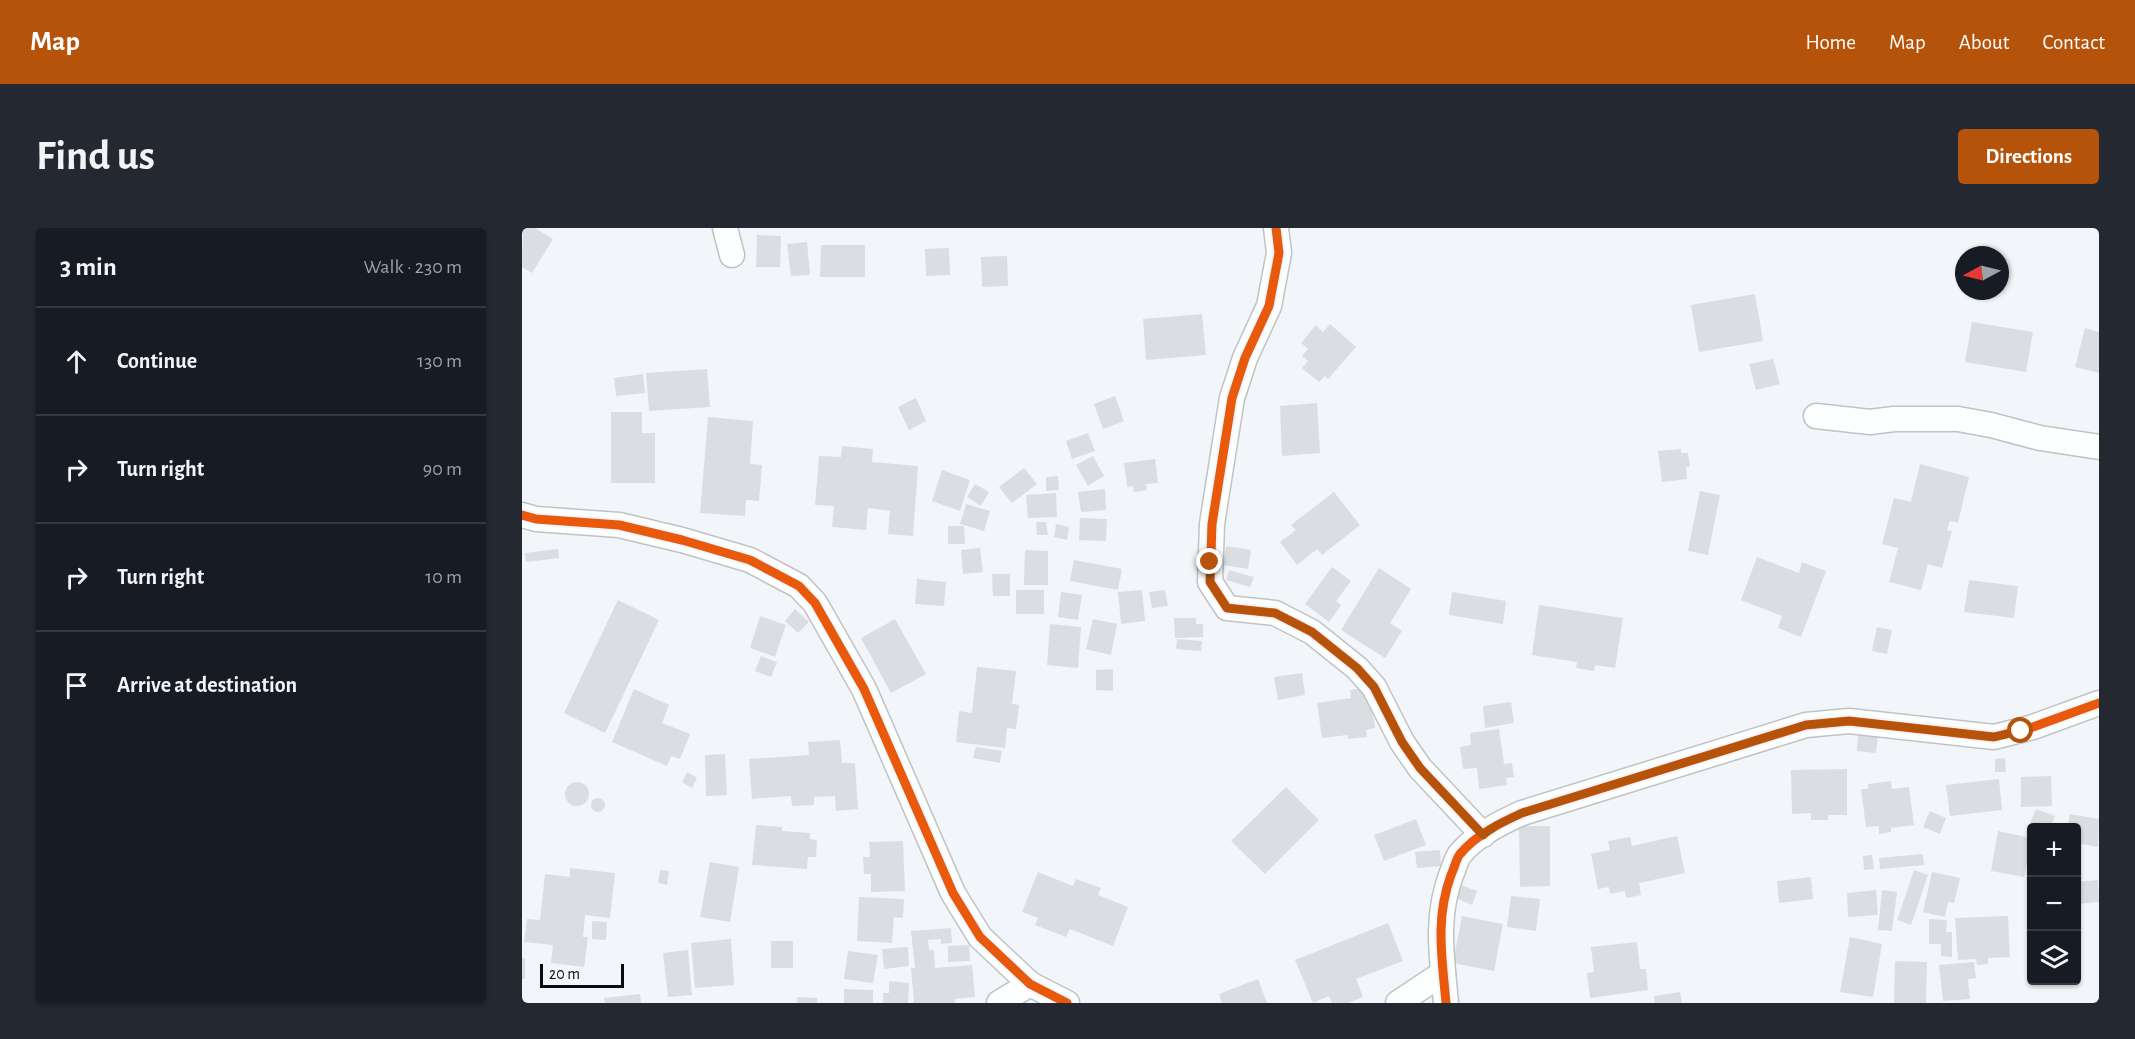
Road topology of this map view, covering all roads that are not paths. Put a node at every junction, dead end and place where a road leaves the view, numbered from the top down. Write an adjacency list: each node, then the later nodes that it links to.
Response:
1 (725, 228): 3 (street)
2 (1276, 228): 8 (street)
3 (732, 255)
4 (1816, 416): 5 (street)
5 (2099, 447)
6 (522, 515): 10 (street)
7 (2099, 703): 8 (street)
8 (1483, 835): 9 (street)
9 (1443, 973): 13 (street); 14 (street)
10 (1030, 984): 11 (street); 12 (street)
11 (999, 1003)
12 (1067, 1003)
13 (1398, 1003)
14 (1446, 1003)

